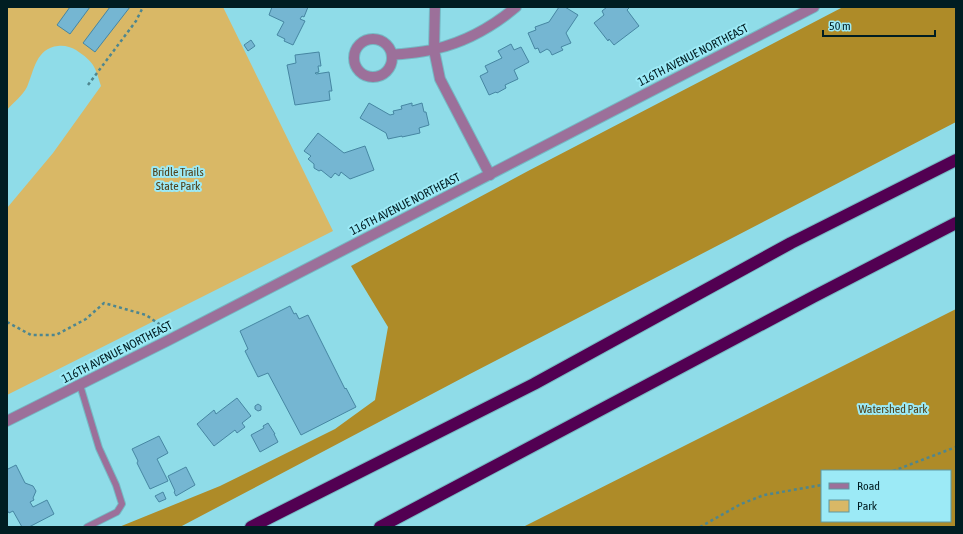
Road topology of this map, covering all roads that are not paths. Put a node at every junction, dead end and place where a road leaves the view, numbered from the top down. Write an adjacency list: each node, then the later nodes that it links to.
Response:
1 (435, 7): 4 (street)
2 (516, 7): 4 (street)
3 (814, 7): 7 (street, 116TH AVENUE NORTHEAST)
4 (434, 50): 5 (street); 7 (street)
5 (392, 55)
6 (956, 160): 12 (highway)
7 (490, 175): 9 (street, 116TH AVENUE NORTHEAST)
8 (956, 224): 13 (highway)
9 (80, 385): 10 (street, 116TH AVENUE NORTHEAST); 11 (lane)
10 (7, 421)
11 (87, 527)
12 (251, 527)
13 (380, 527)

